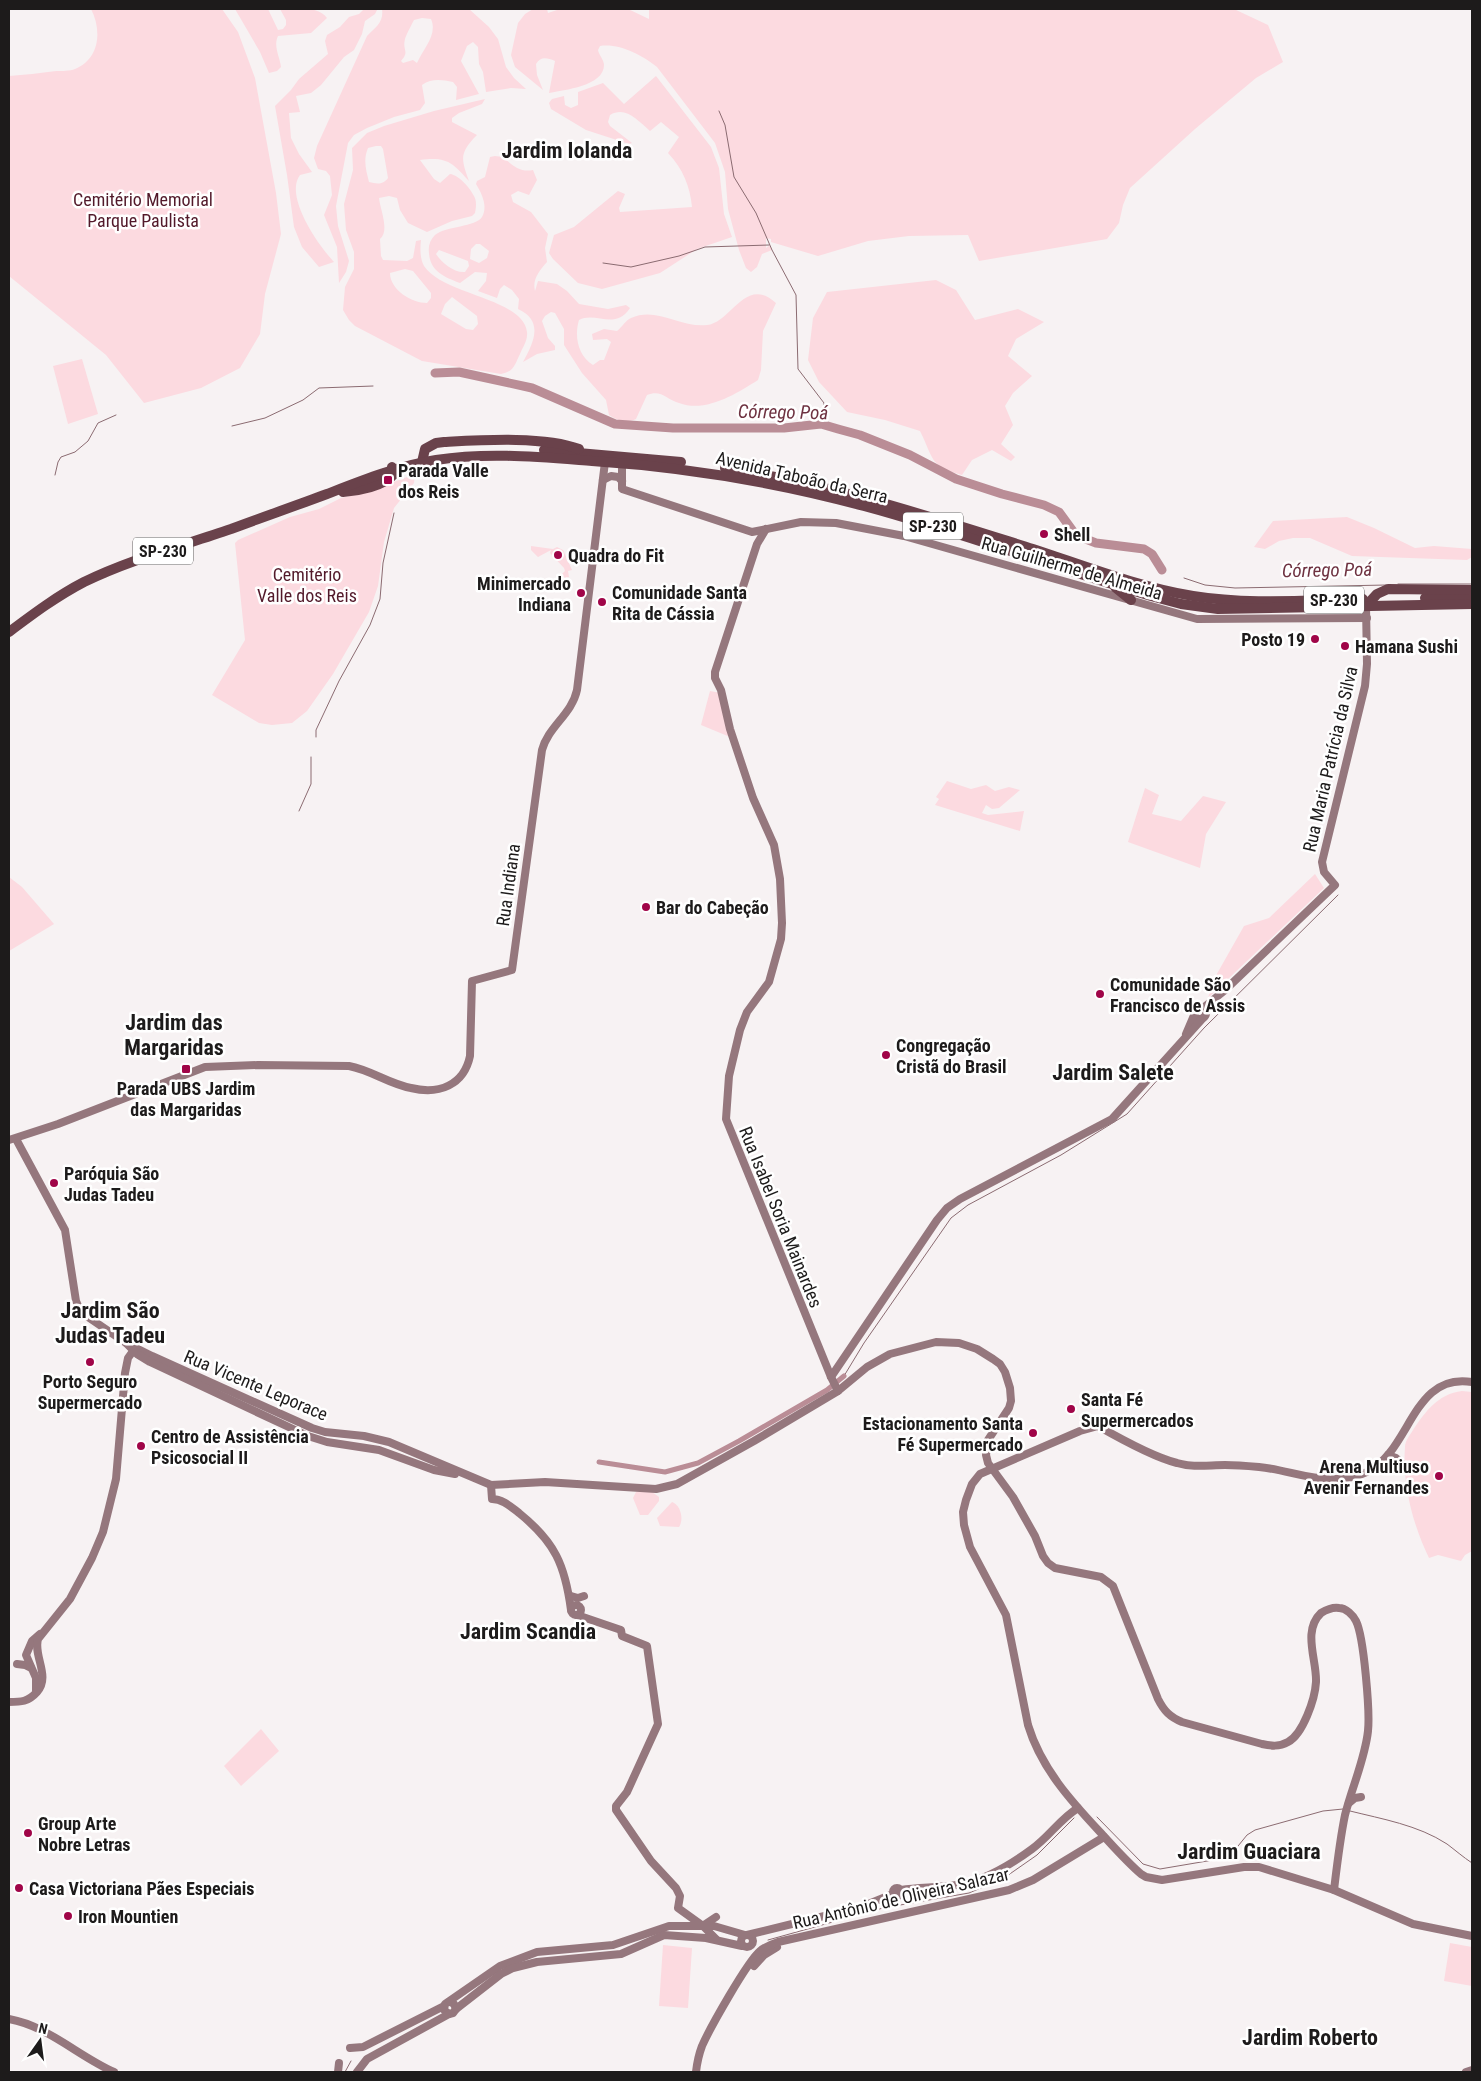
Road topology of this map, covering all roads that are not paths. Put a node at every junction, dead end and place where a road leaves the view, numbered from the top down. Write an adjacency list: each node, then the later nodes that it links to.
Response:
1 (420, 459): 2 (highway, Avenida Taboão da Serra / SP-230); 6 (highway, Avenida Taboão da Serra / SP-230); 10 (highway, Avenida Taboão da Serra / SP-230)
2 (605, 462): 3 (highway, Avenida Taboão da Serra / SP-230); 4 (street, Rua Indiana)
3 (622, 463): 5 (street); 10 (highway, Avenida Taboão da Serra / SP-230)
4 (603, 480): 5 (street); 26 (street, Rua Indiana)
5 (622, 484): 8 (street)
6 (332, 490): 22 (highway, SP-230); 23 (highway, SP-230)
7 (766, 529): 8 (street, Rua Guilherme de Almeida); 9 (street); 13 (street, Rua Guilherme de Almeida)
8 (752, 532): 9 (street)
9 (759, 539): 29 (street, Rua Isabel Soria Mainardes)
10 (1112, 579): 13 (highway); 15 (highway, Avenida Taboão da Serra / SP-230); 16 (highway, Avenida Taboão da Serra / SP-230)
11 (1472, 590): 14 (highway)
12 (1472, 597): 14 (highway, Avenida Taboão da Serra / SP-230)
13 (1131, 600): 19 (street, Rua Guilherme de Almeida)
14 (1369, 602): 16 (highway, Avenida Taboão da Serra / SP-230); 17 (highway, Avenida Taboão da Serra / SP-230); 20 (street, Rua Maria Patrícia da Silva)
15 (1181, 604): 16 (highway, Avenida Taboão da Serra / SP-230); 19 (highway)
16 (1303, 604): 21 (street)
17 (1381, 604): 18 (highway, Avenida Taboão da Serra / SP-230); 20 (street)
18 (1472, 604)
19 (1164, 610): 21 (street, Rua Guilherme de Almeida)
20 (1367, 618): 21 (street, Rua Guilherme de Almeida); 24 (street, Rua Maria Patrícia da Silva)
21 (1304, 619)
22 (9, 624)
23 (9, 632)
24 (1204, 1014): 25 (street); 25 (street)
25 (1185, 1037): 29 (street)
26 (12, 1140): 27 (street)
27 (134, 1349): 33 (street); 36 (street)
28 (1472, 1382): 30 (street)
29 (834, 1384): 32 (street); 33 (street)
30 (1388, 1456): 31 (street); 32 (street)
31 (1401, 1462)
32 (991, 1468): 44 (street); 46 (street)
33 (491, 1488): 34 (street)
34 (570, 1593): 35 (street); 48 (street)
35 (584, 1596)
36 (43, 1632): 37 (street); 38 (street)
37 (36, 1646): 38 (street); 39 (street)
38 (26, 1658): 39 (street); 41 (street)
39 (40, 1663): 42 (street)
40 (17, 1664): 41 (street)
41 (32, 1669): 42 (street)
42 (36, 1694): 43 (street)
43 (9, 1702)
44 (1078, 1808): 45 (street); 49 (street)
45 (1106, 1839): 46 (street); 52 (street, Rua Antônio de Oliveira Salazar); 54 (street, Rua Antônio de Oliveira Salazar)
46 (1334, 1890): 50 (street)
47 (716, 1917): 48 (street)
48 (702, 1926): 49 (street); 51 (street); 58 (street)
49 (746, 1935): 53 (street)
50 (1472, 1936)
51 (716, 1939): 53 (street); 59 (street)
52 (778, 1942): 53 (street); 55 (street, Rua Antônio de Oliveira Salazar)
53 (749, 1945): 55 (street)
54 (770, 1951): 55 (street); 56 (street, Rua Antônio de Oliveira Salazar)
55 (759, 1952): 56 (street); 57 (street, Rua Antônio de Oliveira Salazar)
56 (756, 1963): 57 (street, Rua Antônio de Oliveira Salazar)
57 (740, 1980): 70 (street, Rua Antônio de Oliveira Salazar)
58 (447, 2004): 59 (street); 61 (street)
59 (452, 2012): 63 (street)
60 (9, 2019): 65 (street)
61 (364, 2047): 62 (street); 63 (street)
62 (350, 2048)
63 (378, 2053): 69 (street)
64 (339, 2063): 68 (street)
65 (105, 2070): 67 (street)
66 (1472, 2070): 71 (street)
67 (114, 2072)
68 (338, 2072)
69 (357, 2072)
70 (696, 2072)
71 (1466, 2072)

